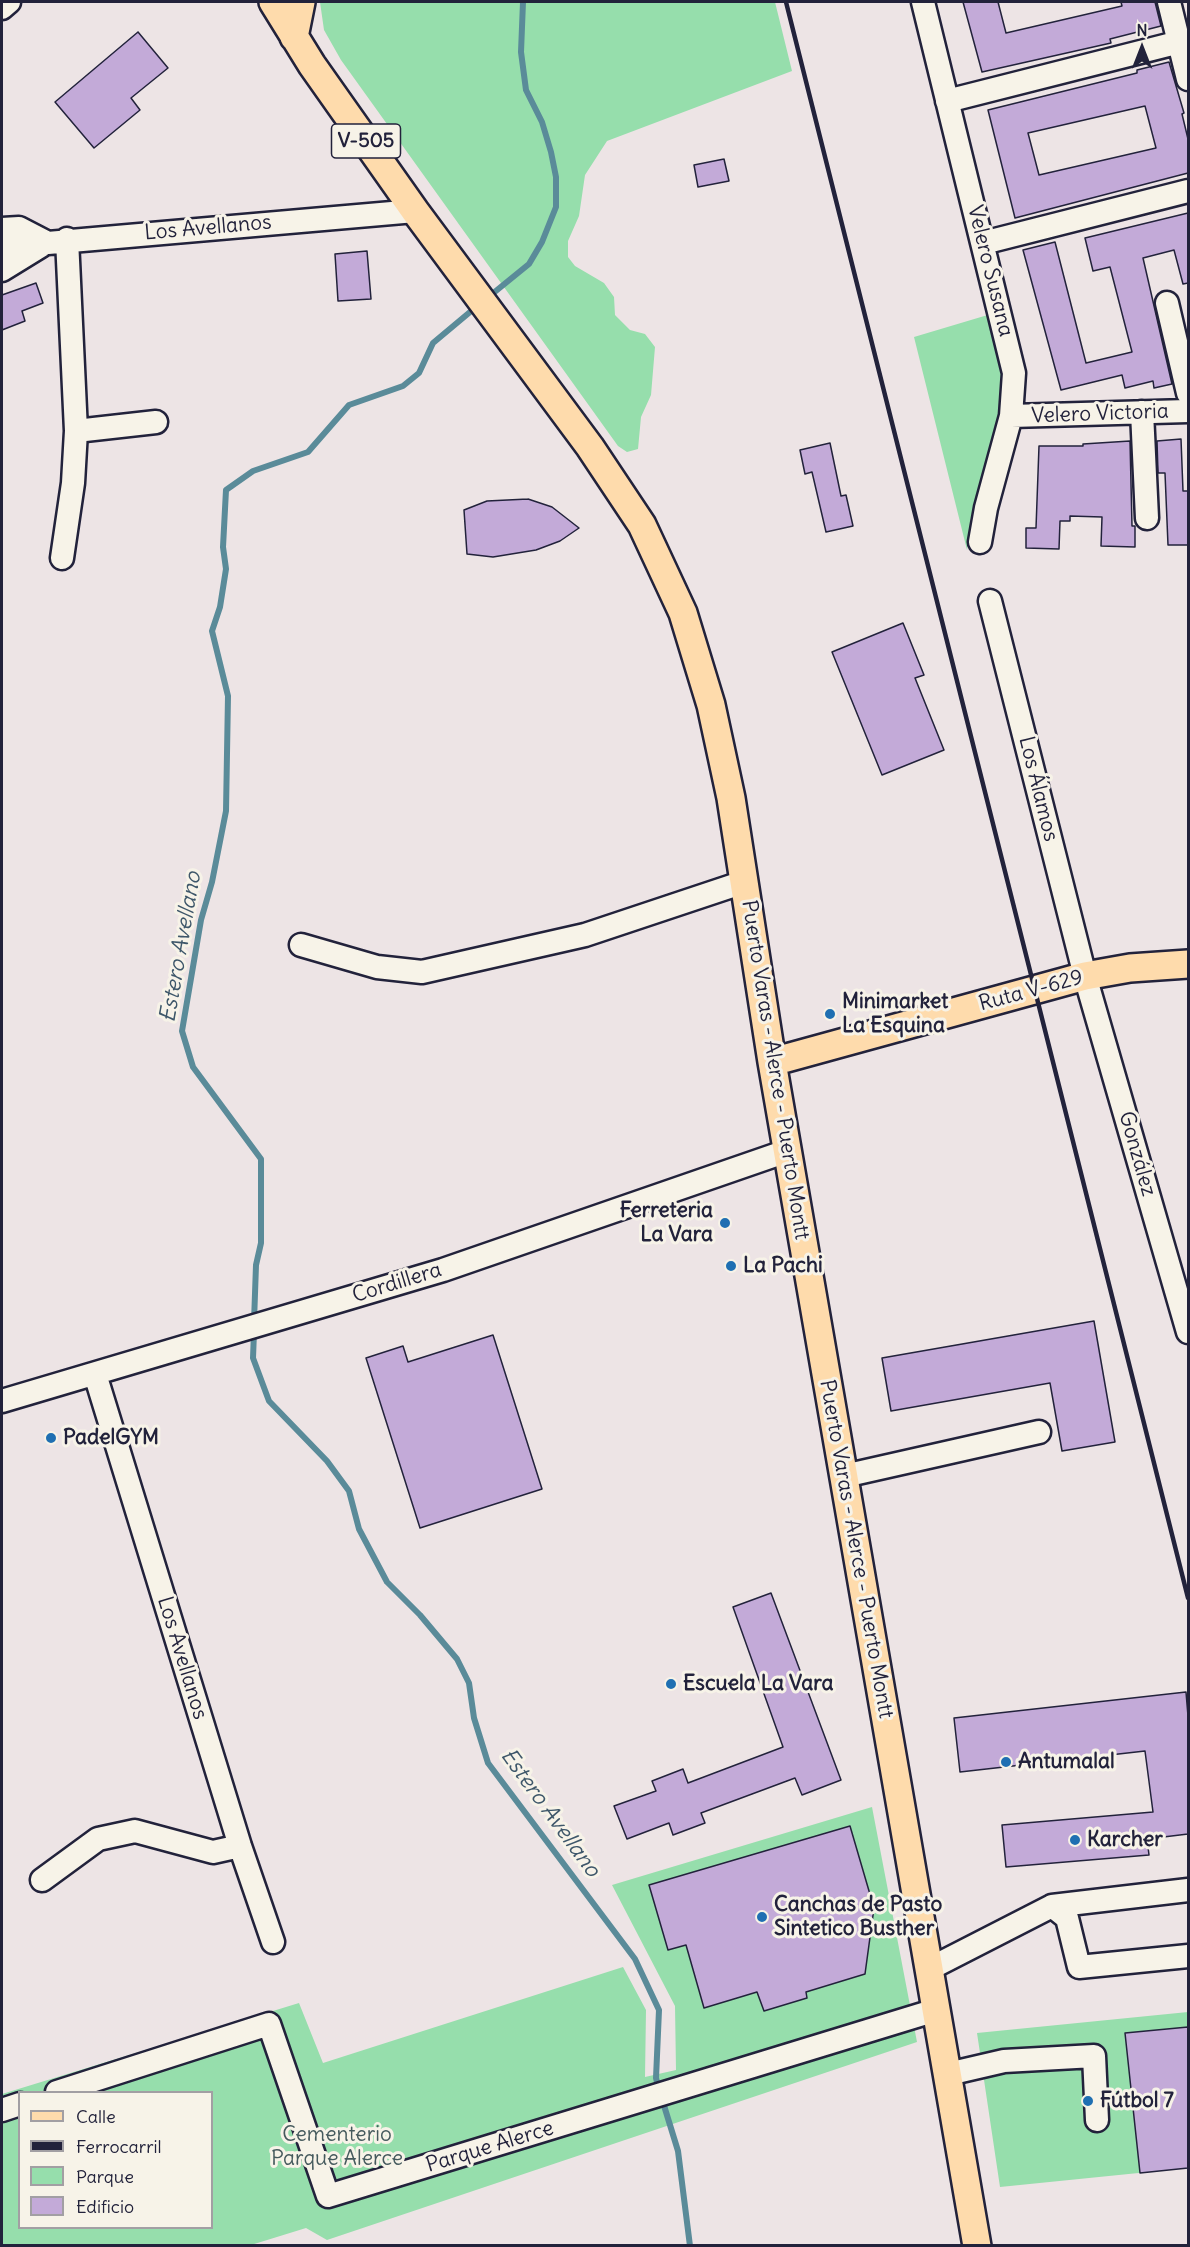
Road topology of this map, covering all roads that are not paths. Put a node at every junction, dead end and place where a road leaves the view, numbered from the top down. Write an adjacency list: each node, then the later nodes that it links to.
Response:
1 (9, 2): 6 (street)
2 (273, 2): 7 (main road, V-505)
3 (301, 2): 7 (main road)
4 (923, 2): 10 (street, Velero Susana)
5 (1169, 2): 8 (street)
6 (2, 8)
7 (294, 37): 12 (main road, V-505)
8 (1184, 41): 9 (street); 10 (street)
9 (1188, 79)
10 (947, 101): 15 (street, Velero Susana)
11 (1188, 190): 15 (street)
12 (415, 211): 14 (street, Los Avellanos); 29 (main road, Puerto Varas - Alerce - Puerto Montt / V-505)
13 (2, 229): 14 (street)
14 (57, 241): 16 (street, Los Avellanos); 17 (street); 24 (street)
15 (983, 243): 22 (street, Velero Susana)
16 (2, 247)
17 (2, 270)
18 (1167, 303): 19 (street)
19 (1188, 393)
20 (1188, 411): 21 (street, Velero Victoria)
21 (1142, 412): 22 (street, Velero Victoria); 25 (street)
22 (1011, 416): 26 (street, Velero Susana)
23 (156, 423): 24 (street)
24 (76, 431): 27 (street)
25 (1147, 518)
26 (980, 542)
27 (62, 558)
28 (990, 601): 32 (street, Los Álamos)
29 (744, 882): 30 (street); 33 (main road, Puerto Varas - Alerce - Puerto Montt)
30 (301, 945)
31 (1188, 964): 32 (main road, Ruta V-629)
32 (1085, 976): 33 (main road, Ruta V-629); 35 (street, González)
33 (772, 1062): 34 (main road, Puerto Varas - Alerce - Puerto Montt)
34 (787, 1151): 36 (street, Cordillera); 39 (main road, Puerto Varas - Alerce - Puerto Montt)
35 (1188, 1332)
36 (95, 1374): 37 (street, Cordillera); 40 (street, Los Avellanos)
37 (2, 1401)
38 (1039, 1432): 39 (street)
39 (844, 1476): 46 (main road, Puerto Varas - Alerce - Puerto Montt)
40 (240, 1846): 41 (street); 44 (street, Los Avellanos)
41 (42, 1880)
42 (1188, 1890): 43 (street)
43 (1052, 1906): 45 (street); 46 (street)
44 (273, 1942)
45 (1188, 1956)
46 (929, 1969): 47 (main road, Puerto Varas - Alerce - Puerto Montt)
47 (936, 2010): 48 (main road, Puerto Varas - Alerce - Puerto Montt); 49 (street, Parque Alerce)
48 (948, 2074): 52 (street); 53 (main road, Puerto Varas - Alerce - Puerto Montt)
49 (60, 2091)
50 (18, 2105): 51 (street)
51 (2, 2110)
52 (1097, 2120)
53 (977, 2246)

